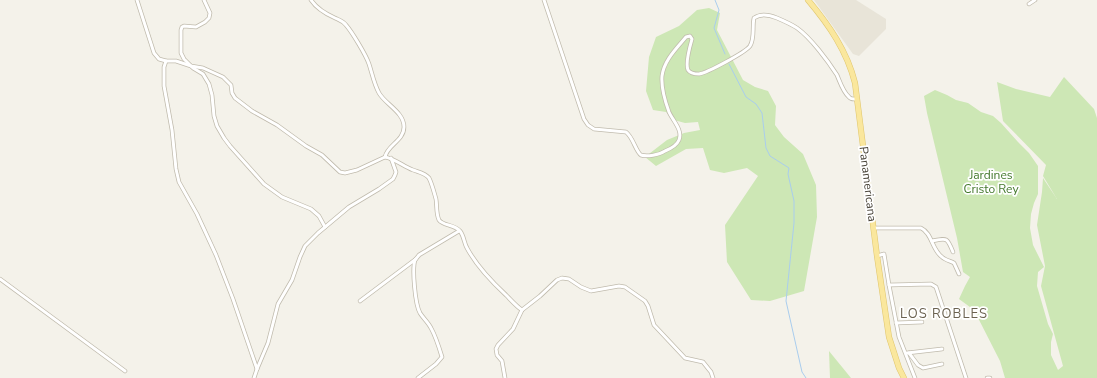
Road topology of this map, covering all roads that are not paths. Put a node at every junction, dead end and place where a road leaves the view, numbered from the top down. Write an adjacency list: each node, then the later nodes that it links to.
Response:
1 (137, 0): 8 (street)
2 (204, 0): 9 (street)
3 (312, 0): 11 (street)
4 (544, 0): 10 (street)
5 (808, 0): 10 (main road, Panamericana)
6 (1034, 0): 7 (street)
7 (1029, 4)
8 (166, 61): 9 (street); 30 (street)
9 (191, 66): 11 (street); 13 (street)
10 (857, 99): 14 (main road, Panamericana)
11 (385, 157): 12 (street)
12 (391, 158): 13 (street); 15 (street)
13 (325, 227): 30 (street)
14 (874, 228): 16 (street); 18 (main road, Panamericana)
15 (459, 231): 19 (street); 24 (street)
16 (932, 241): 17 (street); 20 (street)
17 (953, 252)
18 (876, 256): 22 (street); 36 (main road, Panamericana)
19 (416, 259): 23 (street); 33 (street)
20 (959, 274)
21 (0, 279): 31 (street)
22 (889, 285): 26 (street); 38 (street)
23 (360, 301)
24 (522, 310): 34 (street); 35 (street)
25 (922, 322): 26 (street)
26 (896, 323): 28 (street)
27 (942, 349): 28 (street)
28 (908, 353): 29 (street); 37 (street)
29 (942, 364)
30 (257, 369): 32 (street)
31 (125, 371)
32 (254, 378)
33 (418, 378)
34 (505, 378)
35 (713, 378)
36 (904, 378)
37 (915, 378)
38 (966, 378)

